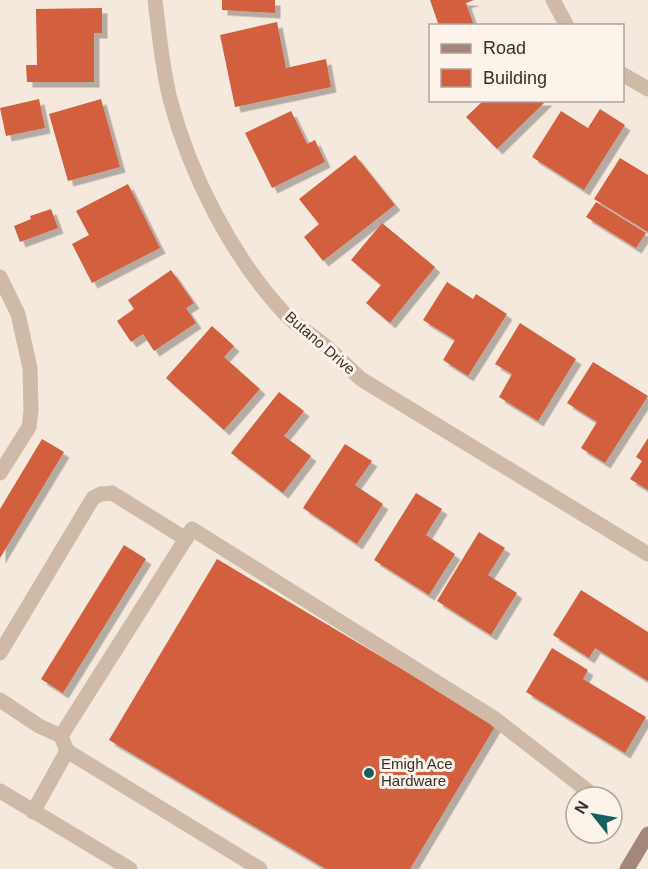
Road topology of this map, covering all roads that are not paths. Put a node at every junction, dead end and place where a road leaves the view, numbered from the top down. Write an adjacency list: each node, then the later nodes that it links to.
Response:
1 (155, 0): 9 (street, Butano Drive)
2 (552, 0): 3 (street)
3 (566, 24)
4 (624, 75): 5 (street)
5 (648, 88)
6 (0, 277): 7 (street)
7 (0, 473)
8 (186, 539): 10 (street); 12 (street); 14 (street)
9 (648, 554)
10 (0, 653)
11 (0, 700): 12 (street)
12 (61, 736): 13 (street)
13 (67, 751): 16 (street); 19 (street)
14 (579, 785)
15 (0, 791): 16 (street)
16 (33, 812): 18 (street)
17 (648, 834): 20 (main road)
18 (130, 869)
19 (260, 869)
20 (627, 869)

